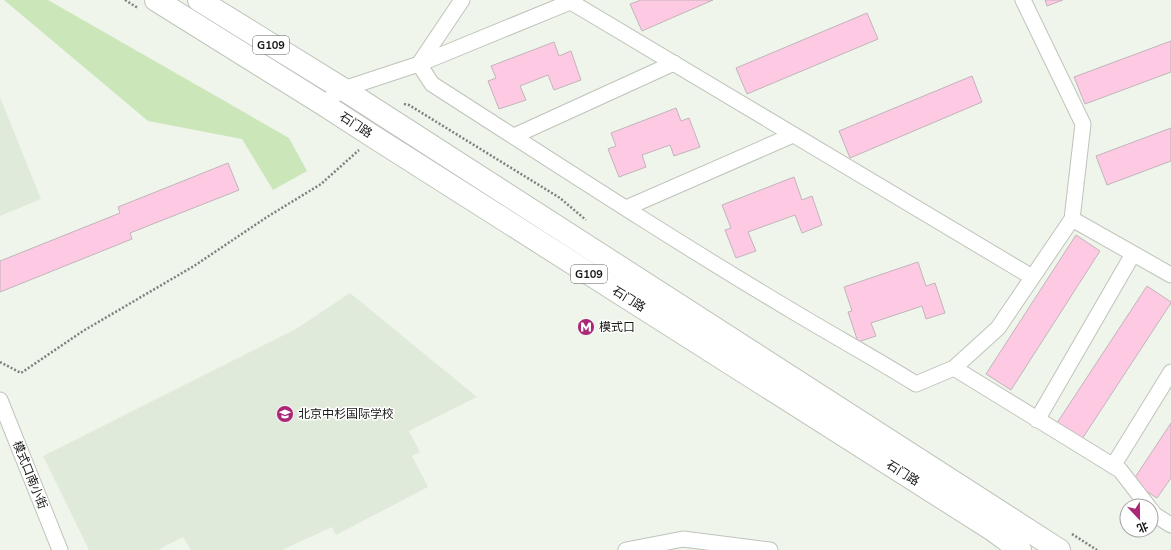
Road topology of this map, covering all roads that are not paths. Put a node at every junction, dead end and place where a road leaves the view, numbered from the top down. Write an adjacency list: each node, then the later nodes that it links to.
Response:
1 (156, 0): 9 (highway, 石门路 / G109)
2 (198, 0): 8 (highway, 石门路 / G109)
3 (462, 0): 7 (street)
4 (1023, 0): 13 (street)
5 (573, 1): 6 (street); 7 (street)
6 (674, 63): 10 (street); 11 (street)
7 (419, 64): 8 (street); 11 (street)
8 (343, 89): 9 (street); 29 (highway, 石门路 / G109)
9 (324, 104): 28 (highway, 石门路 / G109)
10 (793, 135): 12 (street); 16 (street)
11 (514, 136): 12 (street)
12 (626, 208): 17 (street)
13 (1072, 220): 14 (street); 16 (street)
14 (1133, 254): 15 (street); 20 (street)
15 (1171, 275)
16 (1032, 278): 17 (street)
17 (954, 368): 20 (street)
18 (1171, 372): 21 (street)
19 (0, 400): 25 (street, 模式口南小街)
20 (1037, 420): 21 (street)
21 (1113, 466): 22 (street)
22 (1142, 498)
23 (1159, 517): 24 (street)
24 (1170, 523)
25 (60, 550)
26 (626, 550): 27 (street)
27 (770, 550)
28 (1020, 550)
29 (1059, 550)

